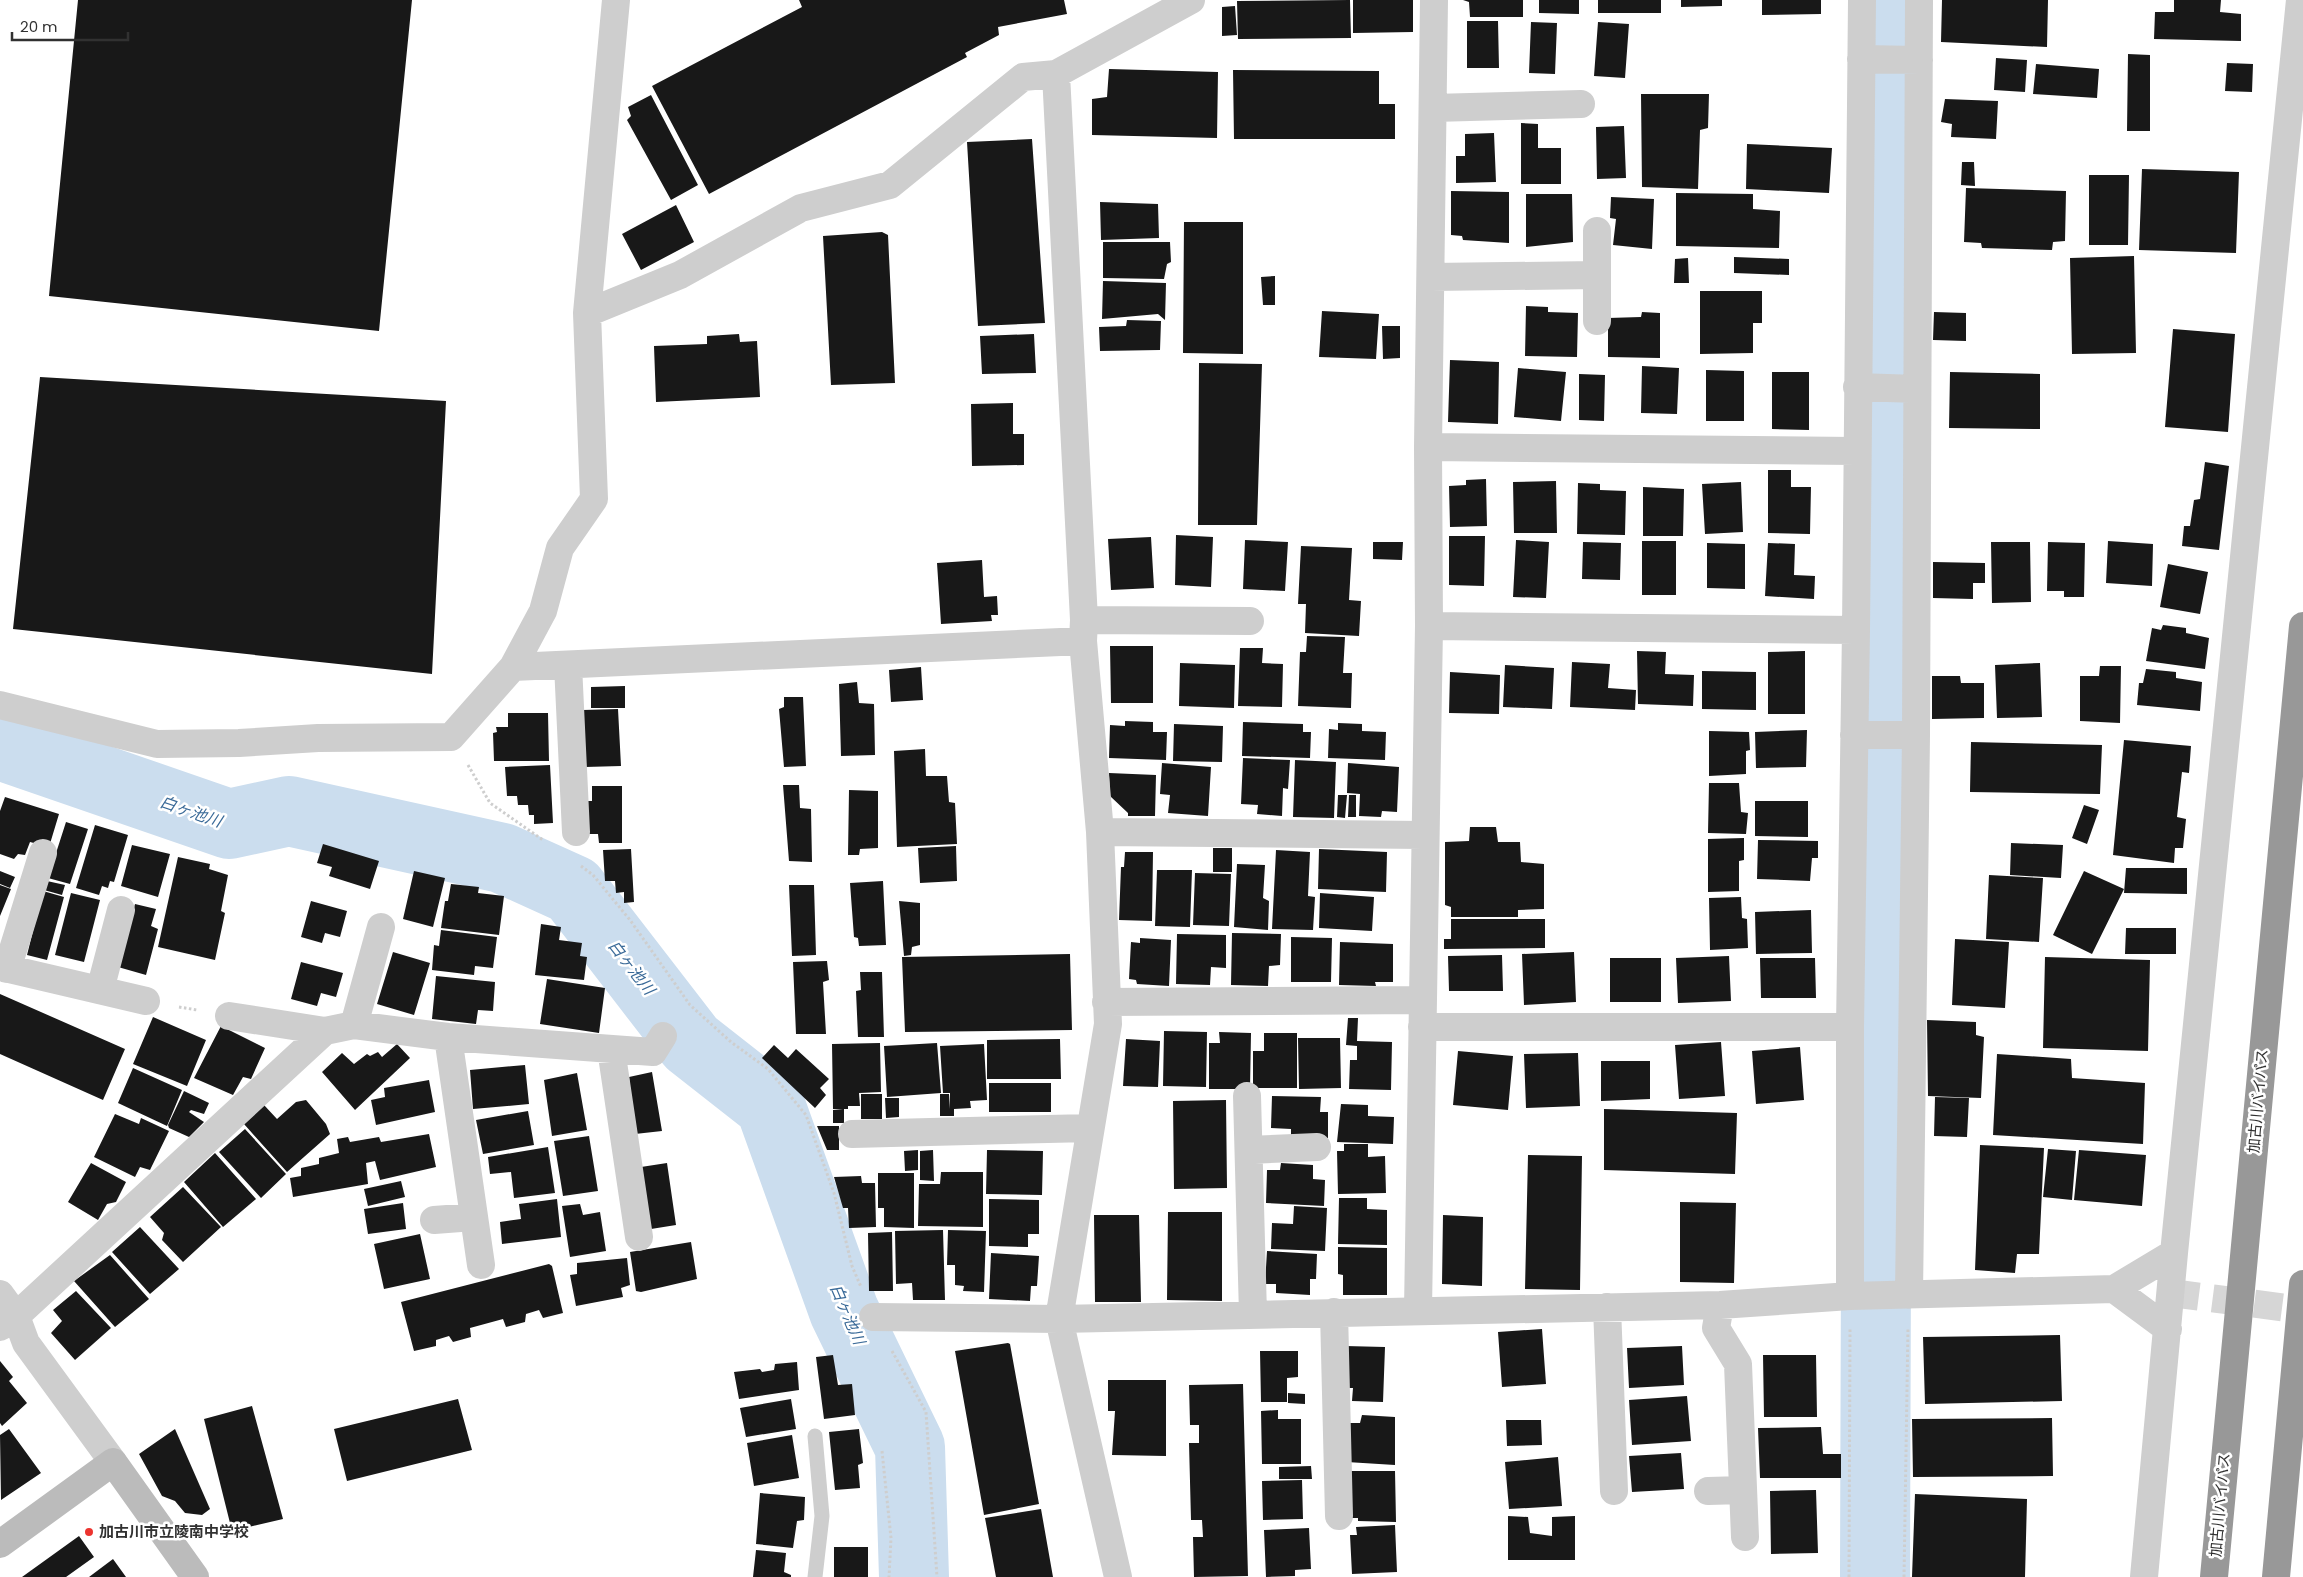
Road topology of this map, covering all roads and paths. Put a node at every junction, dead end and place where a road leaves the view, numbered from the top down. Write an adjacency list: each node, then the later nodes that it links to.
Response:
1 (616, 0): 15 (street)
2 (1191, 0): 9 (street)
3 (1434, 0): 11 (street)
4 (1862, 0): 7 (street)
5 (1920, 0): 8 (street)
6 (2300, 0): 61 (street)
7 (1861, 59): 8 (street); 17 (street)
8 (1919, 60): 18 (street)
9 (1056, 74): 15 (street); 24 (street)
10 (1581, 104): 11 (street)
11 (1433, 108): 14 (street)
12 (1597, 230): 13 (street)
13 (1597, 275): 14 (street); 16 (street)
14 (1431, 277): 19 (street)
15 (587, 313): 27 (street)
16 (1597, 320)
17 (1858, 387): 18 (street); 20 (street)
18 (1917, 389): 30 (street)
19 (1428, 447): 20 (street); 22 (street)
20 (1856, 451): 25 (street)
21 (1250, 621): 24 (street)
22 (1429, 626): 25 (street); 34 (street)
23 (2303, 626): 94 (highway, 加古川バイパス)
24 (1083, 630): 26 (street); 33 (street)
25 (1856, 630): 29 (street)
26 (568, 665): 27 (street); 32 (street)
27 (513, 667): 31 (street)
28 (0, 705): 31 (street)
29 (1854, 735): 30 (street); 48 (street)
30 (1916, 735): 66 (street)
31 (450, 737): 35 (path)
32 (576, 832)
33 (1100, 832): 34 (street); 44 (street)
34 (1424, 835): 42 (street)
35 (545, 841)
36 (43, 853): 40 (street)
37 (577, 864): 73 (path)
38 (121, 910): 41 (street)
39 (381, 927): 46 (street)
40 (4, 968): 41 (street)
41 (100, 990): 43 (street)
42 (1423, 1000): 44 (street); 47 (street)
43 (146, 1001): 45 (path)
44 (1106, 1002): 54 (street)
45 (229, 1016): 49 (street)
46 (354, 1025): 49 (street); 51 (street)
47 (1422, 1027): 48 (street); 70 (street)
48 (1850, 1027): 67 (street)
49 (325, 1031): 75 (street)
50 (663, 1036): 52 (street)
51 (448, 1038): 52 (street); 58 (street)
52 (611, 1049): 60 (street)
53 (1247, 1096): 57 (street)
54 (1090, 1128): 55 (street); 74 (street)
55 (852, 1134)
56 (1317, 1147): 57 (street)
57 (1249, 1150): 72 (street)
58 (474, 1217): 59 (street); 62 (street)
59 (434, 1220)
60 (639, 1237)
61 (2174, 1253): 64 (street); 76 (street)
62 (481, 1265)
63 (2303, 1284): 95 (highway)
64 (2114, 1289): 66 (street); 76 (street)
65 (0, 1294): 75 (street)
66 (1909, 1295): 67 (street); 92 (path)
67 (1850, 1296): 68 (street); 91 (path)
68 (1720, 1305): 69 (street); 80 (street)
69 (1607, 1307): 70 (street); 81 (street)
70 (1418, 1310): 71 (street)
71 (1334, 1312): 72 (street); 83 (street)
72 (1253, 1314): 74 (street)
73 (873, 1317): 74 (street); 89 (path)
74 (1059, 1319): 90 (street)
75 (8, 1322): 79 (street)
76 (2168, 1328): 93 (street)
77 (815, 1436): 87 (lane)
78 (882, 1451): 88 (path)
79 (113, 1462): 85 (street); 86 (street)
80 (1742, 1490): 82 (street); 84 (street)
81 (1614, 1491)
82 (1708, 1491)
83 (1339, 1516)
84 (1745, 1537)
85 (0, 1544)
86 (195, 1577)
87 (815, 1577)
88 (889, 1577)
89 (938, 1577)
90 (1118, 1577)
91 (1849, 1577)
92 (1904, 1577)
93 (2144, 1577)
94 (2214, 1577)
95 (2276, 1577)

